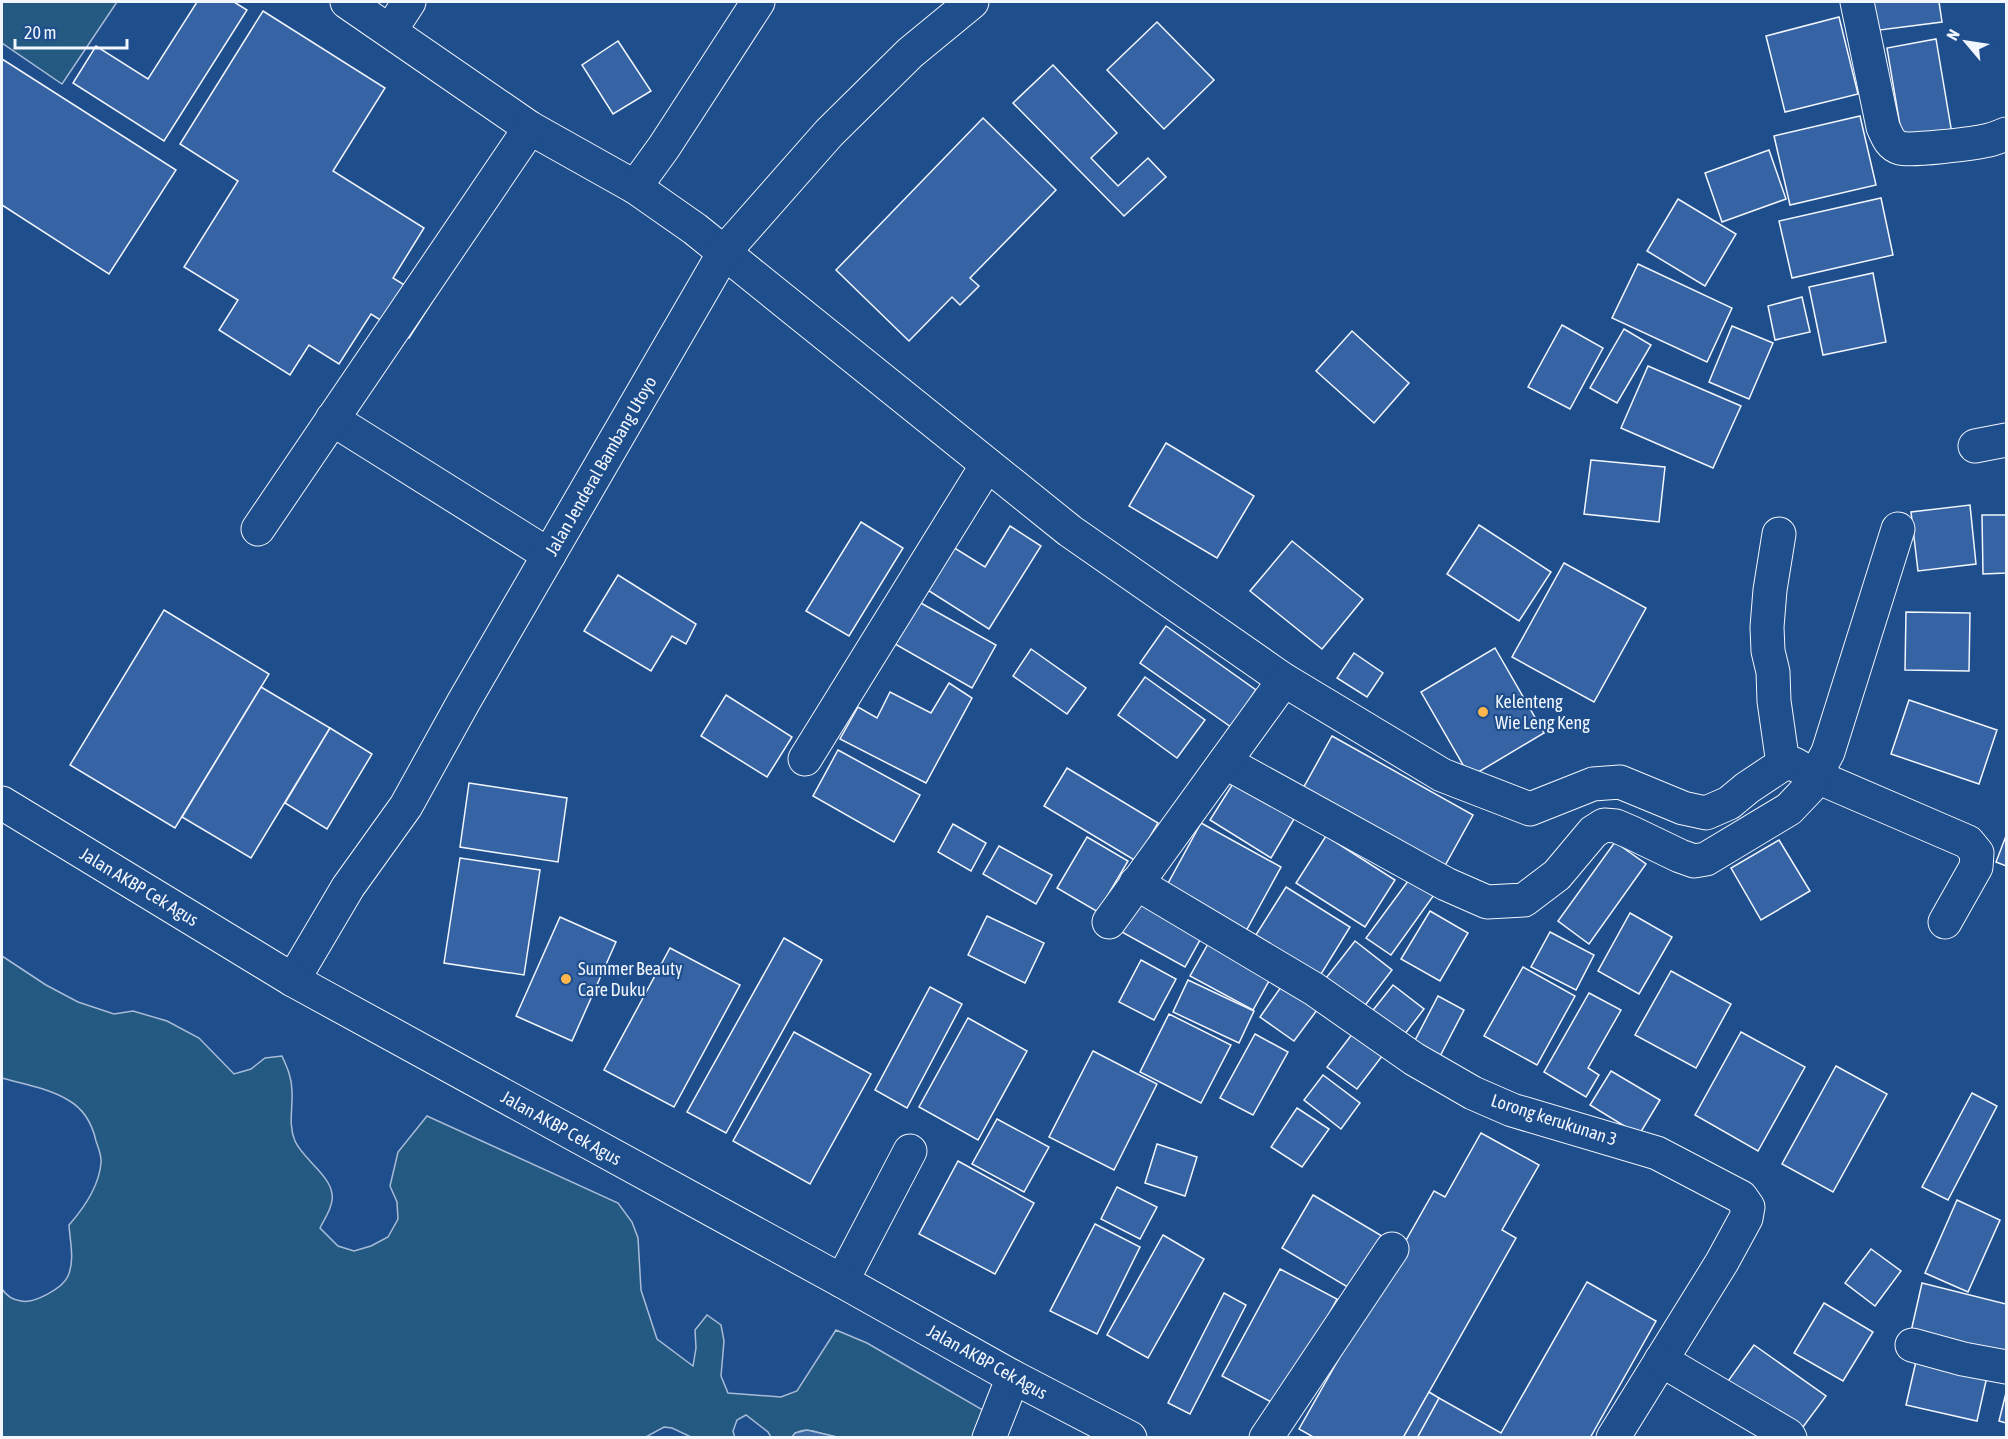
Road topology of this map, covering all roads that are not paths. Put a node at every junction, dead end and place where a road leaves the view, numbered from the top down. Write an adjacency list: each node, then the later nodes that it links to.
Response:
1 (347, 2): 6 (street)
2 (409, 2): 6 (street)
3 (758, 2): 9 (street)
4 (972, 2): 10 (street, Jalan Jenderal Bambang Utoyo)
5 (1857, 2): 8 (street)
6 (390, 31): 7 (street)
7 (530, 128): 9 (street); 11 (street)
8 (2007, 134)
9 (636, 187): 10 (street)
10 (725, 251): 14 (street); 18 (street, Jalan Jenderal Bambang Utoyo)
11 (332, 419): 15 (street); 18 (street)
12 (2007, 440): 13 (street)
13 (1975, 446)
14 (987, 465): 19 (street); 20 (street)
15 (258, 529)
16 (1898, 529): 23 (street)
17 (1779, 534): 22 (street)
18 (549, 555): 28 (street, Jalan Jenderal Bambang Utoyo)
19 (1284, 680): 21 (street); 22 (street)
20 (805, 759)
21 (1225, 762): 23 (street); 25 (street)
22 (1783, 764): 23 (street)
23 (1815, 776): 27 (street)
24 (2, 803): 28 (street, Jalan AKBP Cek Agus)
25 (1136, 883): 26 (street); 33 (street, Lorong kerukunan 3)
26 (1109, 922)
27 (1945, 922)
28 (293, 980): 31 (street, Jalan AKBP Cek Agus)
29 (910, 1151): 31 (street)
30 (1392, 1249): 38 (street)
31 (843, 1281): 35 (street, Jalan AKBP Cek Agus)
32 (1912, 1345): 34 (street)
33 (1661, 1360): 39 (street, Lorong kerukunan 3); 40 (street)
34 (2007, 1367)
35 (1013, 1377): 36 (street); 37 (street, Jalan AKBP Cek Agus)
36 (989, 1437)
37 (1130, 1437)
38 (1266, 1437)
39 (1613, 1437)
40 (1790, 1437)

